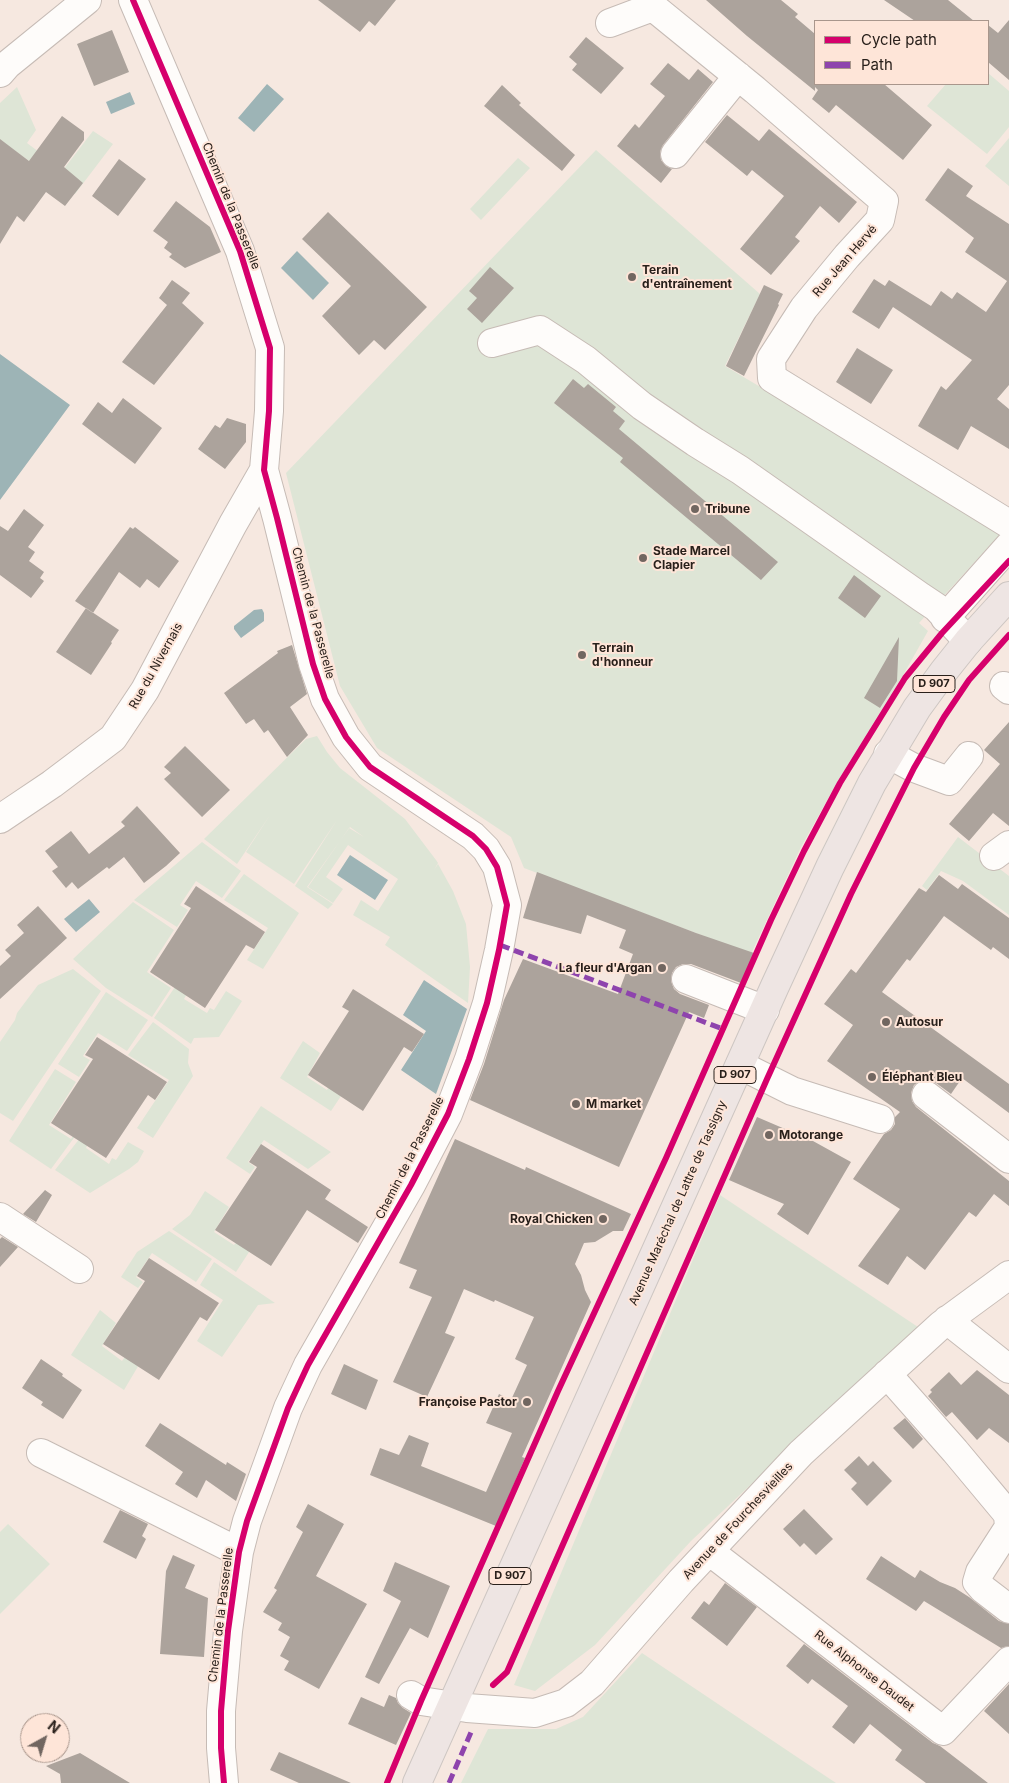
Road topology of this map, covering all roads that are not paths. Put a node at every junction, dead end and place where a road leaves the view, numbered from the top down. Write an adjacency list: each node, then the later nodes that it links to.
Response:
1 (87, 0): 4 (street)
2 (133, 0): 8 (street, Chemin de la Passerelle)
3 (610, 23): 5 (street, Rue Jean Hervé)
4 (2, 67)
5 (738, 76): 6 (street); 9 (street, Rue Jean Hervé)
6 (675, 154)
7 (492, 343): 12 (street)
8 (264, 470): 16 (street, Rue du Nivernais); 32 (street, Chemin de la Passerelle)
9 (1009, 524)
10 (1009, 546): 12 (street)
11 (1009, 596): 13 (main road, Avenue Maréchal de Lattre de Tassigny / D 907)
12 (945, 618): 13 (street)
13 (968, 641): 14 (main road, Avenue Maréchal de Lattre de Tassigny / D 907)
14 (888, 754): 15 (street); 18 (main road, Avenue Maréchal de Lattre de Tassigny / D 907)
15 (969, 756)
16 (0, 819)
17 (686, 978): 18 (street)
18 (764, 1010): 19 (main road, Avenue Maréchal de Lattre de Tassigny / D 907)
19 (740, 1065): 21 (street); 36 (main road, Avenue Maréchal de Lattre de Tassigny / D 907)
20 (926, 1095): 22 (street)
21 (880, 1119)
22 (1009, 1159)
23 (0, 1217): 24 (street)
24 (79, 1269)
25 (1009, 1275): 26 (street, Avenue de Fourchesvieilles)
26 (947, 1320): 27 (street); 28 (street, Avenue de Fourchesvieilles)
27 (1009, 1369)
28 (888, 1374): 30 (street); 31 (street, Avenue de Fourchesvieilles)
29 (41, 1453): 32 (street)
30 (1008, 1522): 33 (street)
31 (709, 1551): 34 (street, Rue Alphonse Daudet); 36 (street, Avenue de Fourchesvieilles)
32 (239, 1552): 37 (street, Chemin de la Passerelle)
33 (1009, 1609)
34 (1009, 1661)
35 (411, 1695): 36 (street, Avenue de Fourchesvieilles)
36 (452, 1705): 38 (main road, Avenue Maréchal de Lattre de Tassigny / D 907)
37 (224, 1783)
38 (417, 1783)

